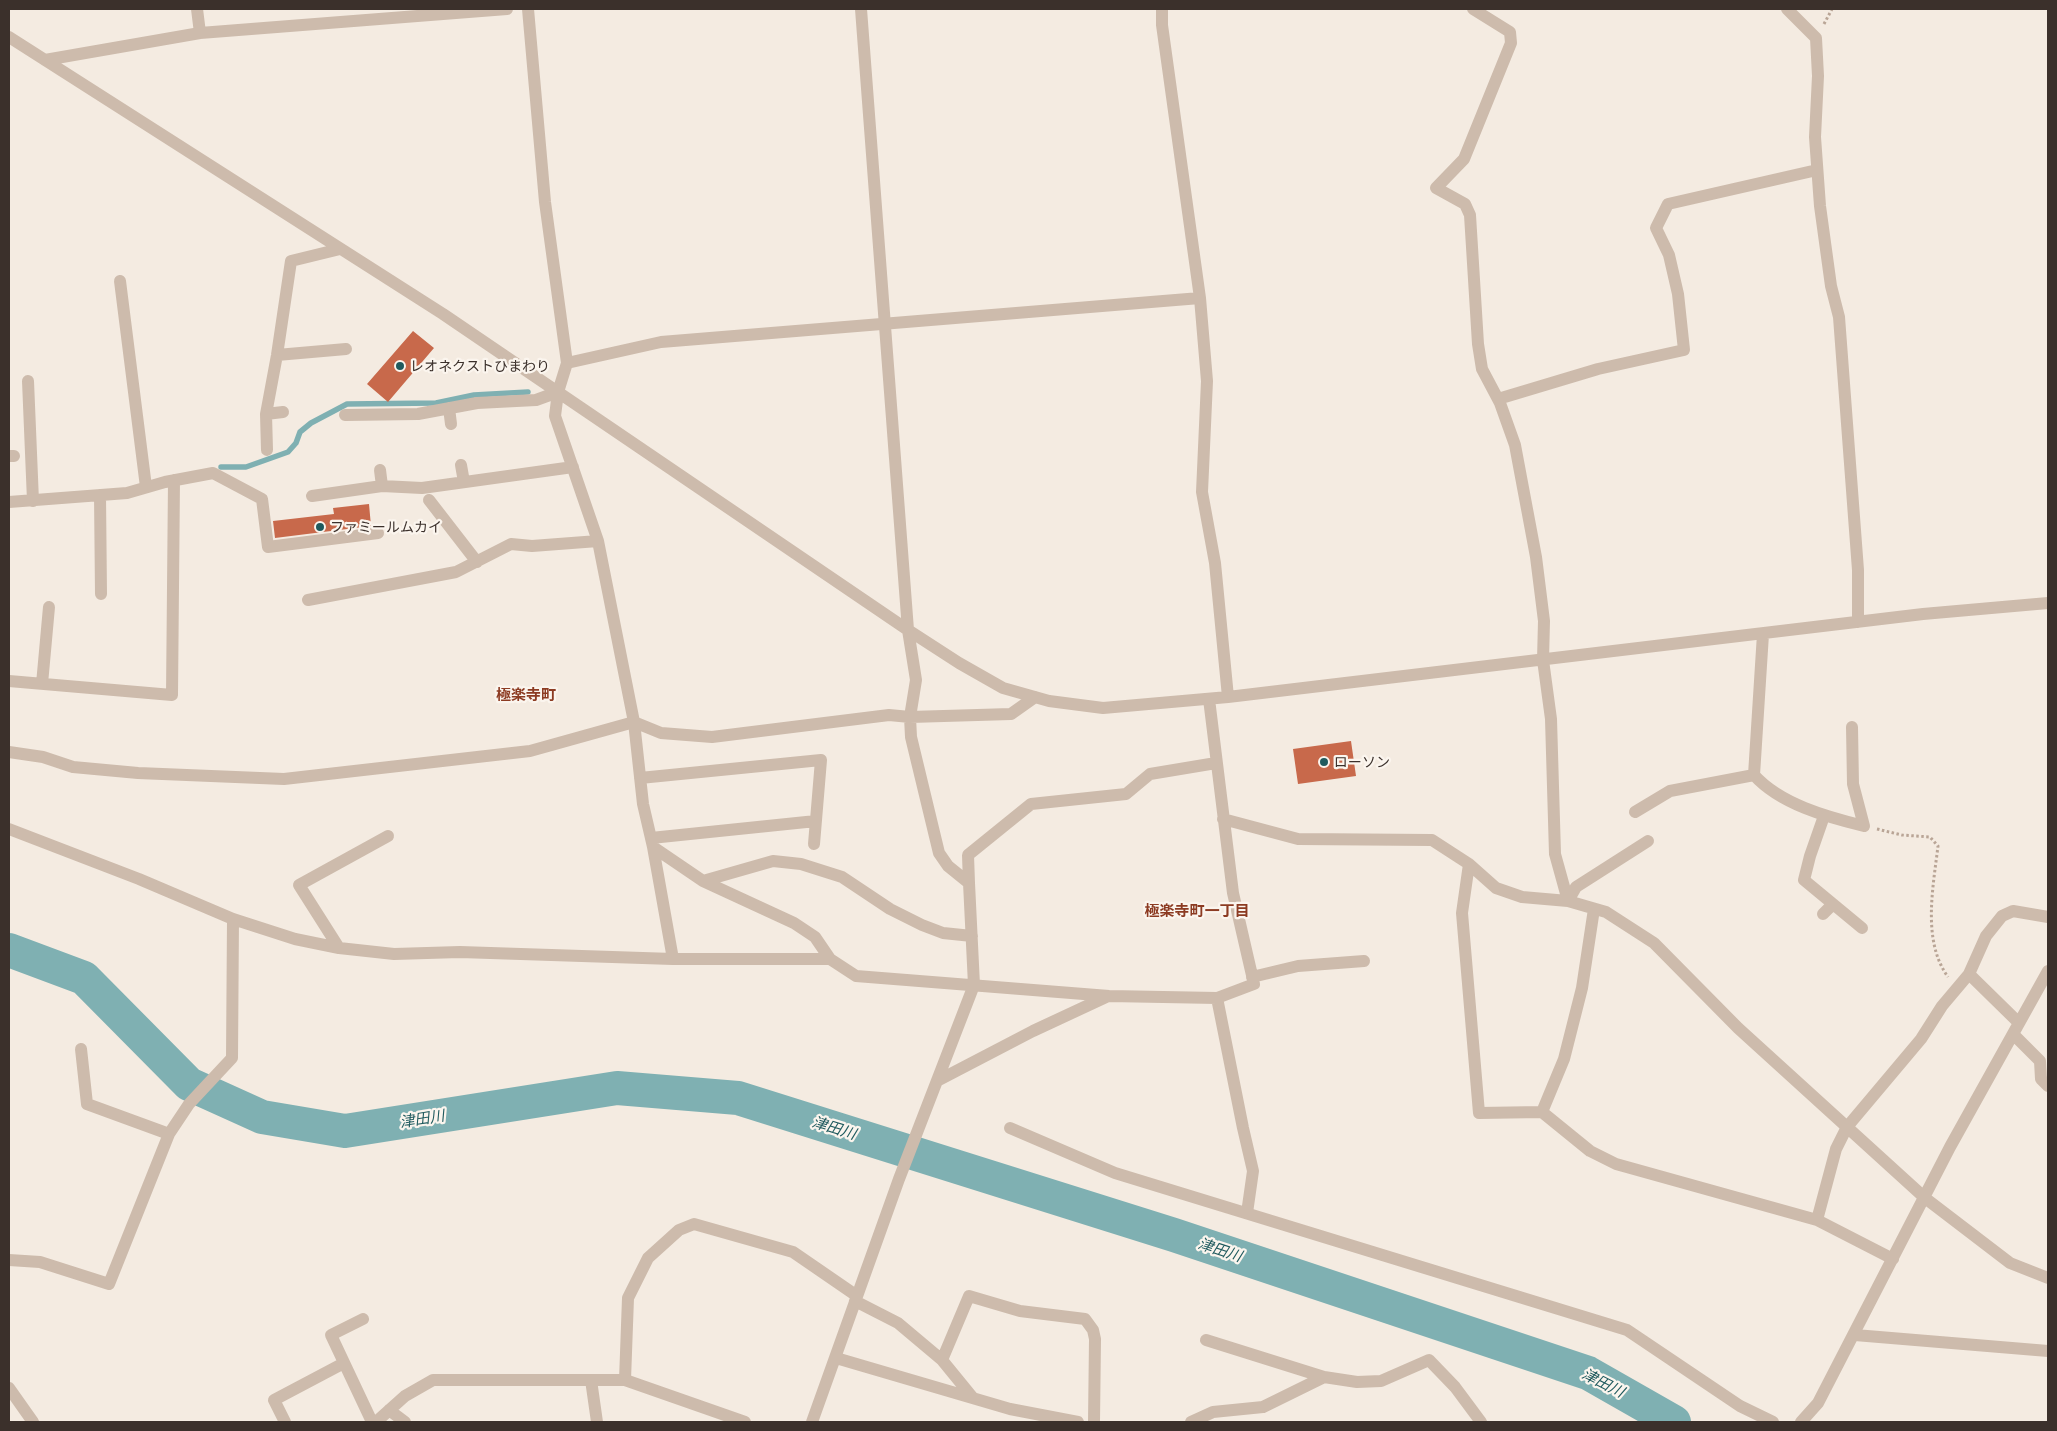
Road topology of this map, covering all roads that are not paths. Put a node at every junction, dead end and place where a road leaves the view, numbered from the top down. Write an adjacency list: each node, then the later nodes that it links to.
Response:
1 (197, 9): 8 (street)
2 (506, 9): 8 (street)
3 (528, 9): 18 (street)
4 (861, 9): 15 (street)
5 (1162, 9): 14 (street)
6 (1473, 9): 21 (street)
7 (1787, 9): 11 (street)
8 (200, 33): 10 (street)
9 (9, 36): 10 (street)
10 (45, 60): 12 (street)
11 (1817, 170): 21 (street); 47 (street)
12 (340, 248): 17 (street); 20 (street)
13 (120, 281): 34 (street)
14 (1200, 298): 15 (street); 54 (street)
15 (885, 323): 18 (street); 48 (street)
16 (346, 349): 17 (street)
17 (277, 355): 24 (street)
18 (567, 363): 20 (street)
19 (28, 381): 38 (street)
20 (558, 392): 22 (street); 29 (street); 48 (street)
21 (1498, 399): 50 (street)
22 (449, 408): 25 (street); 26 (street)
23 (283, 412): 24 (street)
24 (266, 414): 27 (street)
25 (345, 415)
26 (451, 424)
27 (267, 450)
28 (461, 466): 32 (street)
29 (573, 467): 32 (street); 41 (street)
30 (380, 470): 33 (street)
31 (174, 480): 34 (street); 40 (street); 52 (street)
32 (464, 482): 33 (street)
33 (382, 486): 36 (street)
34 (146, 487): 35 (street)
35 (100, 494): 38 (street); 43 (street)
36 (312, 496)
37 (429, 500): 42 (street)
38 (33, 501): 39 (street)
39 (9, 502)
40 (378, 533)
41 (598, 541): 42 (street); 57 (street)
42 (477, 562): 44 (street)
43 (101, 594)
44 (308, 600)
45 (2048, 603): 47 (street)
46 (49, 607): 52 (street)
47 (1858, 622): 49 (street)
48 (908, 630): 53 (street); 56 (street)
49 (1763, 634): 50 (street); 61 (street)
50 (1543, 660): 54 (street); 75 (street)
51 (9, 681): 52 (street)
52 (42, 684)
53 (1035, 697): 55 (street); 56 (street)
54 (1228, 698): 55 (street)
55 (1209, 699): 60 (street)
56 (910, 717): 57 (street); 74 (street)
57 (634, 722): 59 (street); 62 (street)
58 (1852, 727): 64 (street)
59 (9, 752)
60 (1216, 763): 65 (street); 74 (street)
61 (1754, 775): 63 (street); 64 (street)
62 (640, 778): 66 (street); 70 (street)
63 (1635, 812)
64 (1824, 816): 76 (street)
65 (1223, 819): 72 (street); 89 (street)
66 (816, 821): 70 (street); 71 (street)
67 (9, 830): 80 (street)
68 (388, 836): 83 (street)
69 (1648, 841): 75 (street)
70 (652, 842): 73 (street); 84 (street)
71 (814, 844)
72 (1469, 864): 75 (street); 97 (street)
73 (702, 881): 82 (street); 85 (street)
74 (969, 883): 82 (street)
75 (1568, 901): 77 (street)
76 (1833, 904): 78 (street); 81 (street)
77 (1594, 909): 97 (street); 98 (street)
78 (1823, 914)
79 (2048, 916): 88 (street)
80 (234, 919): 83 (street); 100 (street)
81 (1862, 928)
82 (972, 936): 90 (street)
83 (339, 948): 84 (street)
84 (673, 959): 85 (street)
85 (830, 959): 90 (street)
86 (1364, 961): 89 (street)
87 (2048, 971): 93 (street)
88 (1969, 974): 93 (street); 98 (street)
89 (1252, 977): 92 (street)
90 (974, 985): 91 (street); 95 (street)
91 (1109, 996): 92 (street); 95 (street)
92 (1217, 998): 102 (street)
93 (2016, 1028): 96 (street); 101 (street)
94 (81, 1049): 100 (street)
95 (937, 1080): 107 (street)
96 (2048, 1086)
97 (1542, 1112): 103 (street)
98 (1847, 1127): 101 (street); 103 (street)
99 (1010, 1128): 102 (street)
100 (170, 1134): 105 (street)
101 (1925, 1198): 104 (street); 106 (street)
102 (1247, 1213): 132 (street)
103 (1817, 1220): 104 (street)
104 (1894, 1259): 109 (street)
105 (9, 1260)
106 (2048, 1278)
107 (856, 1298): 112 (street); 113 (street); 117 (street)
108 (364, 1318): 114 (street)
109 (1854, 1335): 111 (street); 133 (street)
110 (1206, 1340): 115 (street)
111 (2048, 1351)
112 (836, 1358): 119 (street); 127 (street)
113 (942, 1360): 119 (street); 129 (street)
114 (344, 1363): 122 (street); 123 (street)
115 (1324, 1376): 130 (street); 131 (street)
116 (592, 1380): 117 (street); 120 (street); 125 (street)
117 (624, 1380): 126 (street)
118 (9, 1388): 121 (street)
119 (973, 1398): 128 (street)
120 (389, 1410): 123 (street); 124 (street)
121 (33, 1422)
122 (285, 1422)
123 (374, 1422)
124 (405, 1422)
125 (597, 1422)
126 (744, 1422)
127 (812, 1422)
128 (1078, 1422)
129 (1094, 1422)
130 (1191, 1422)
131 (1481, 1422)
132 (1773, 1422)
133 (1801, 1422)

